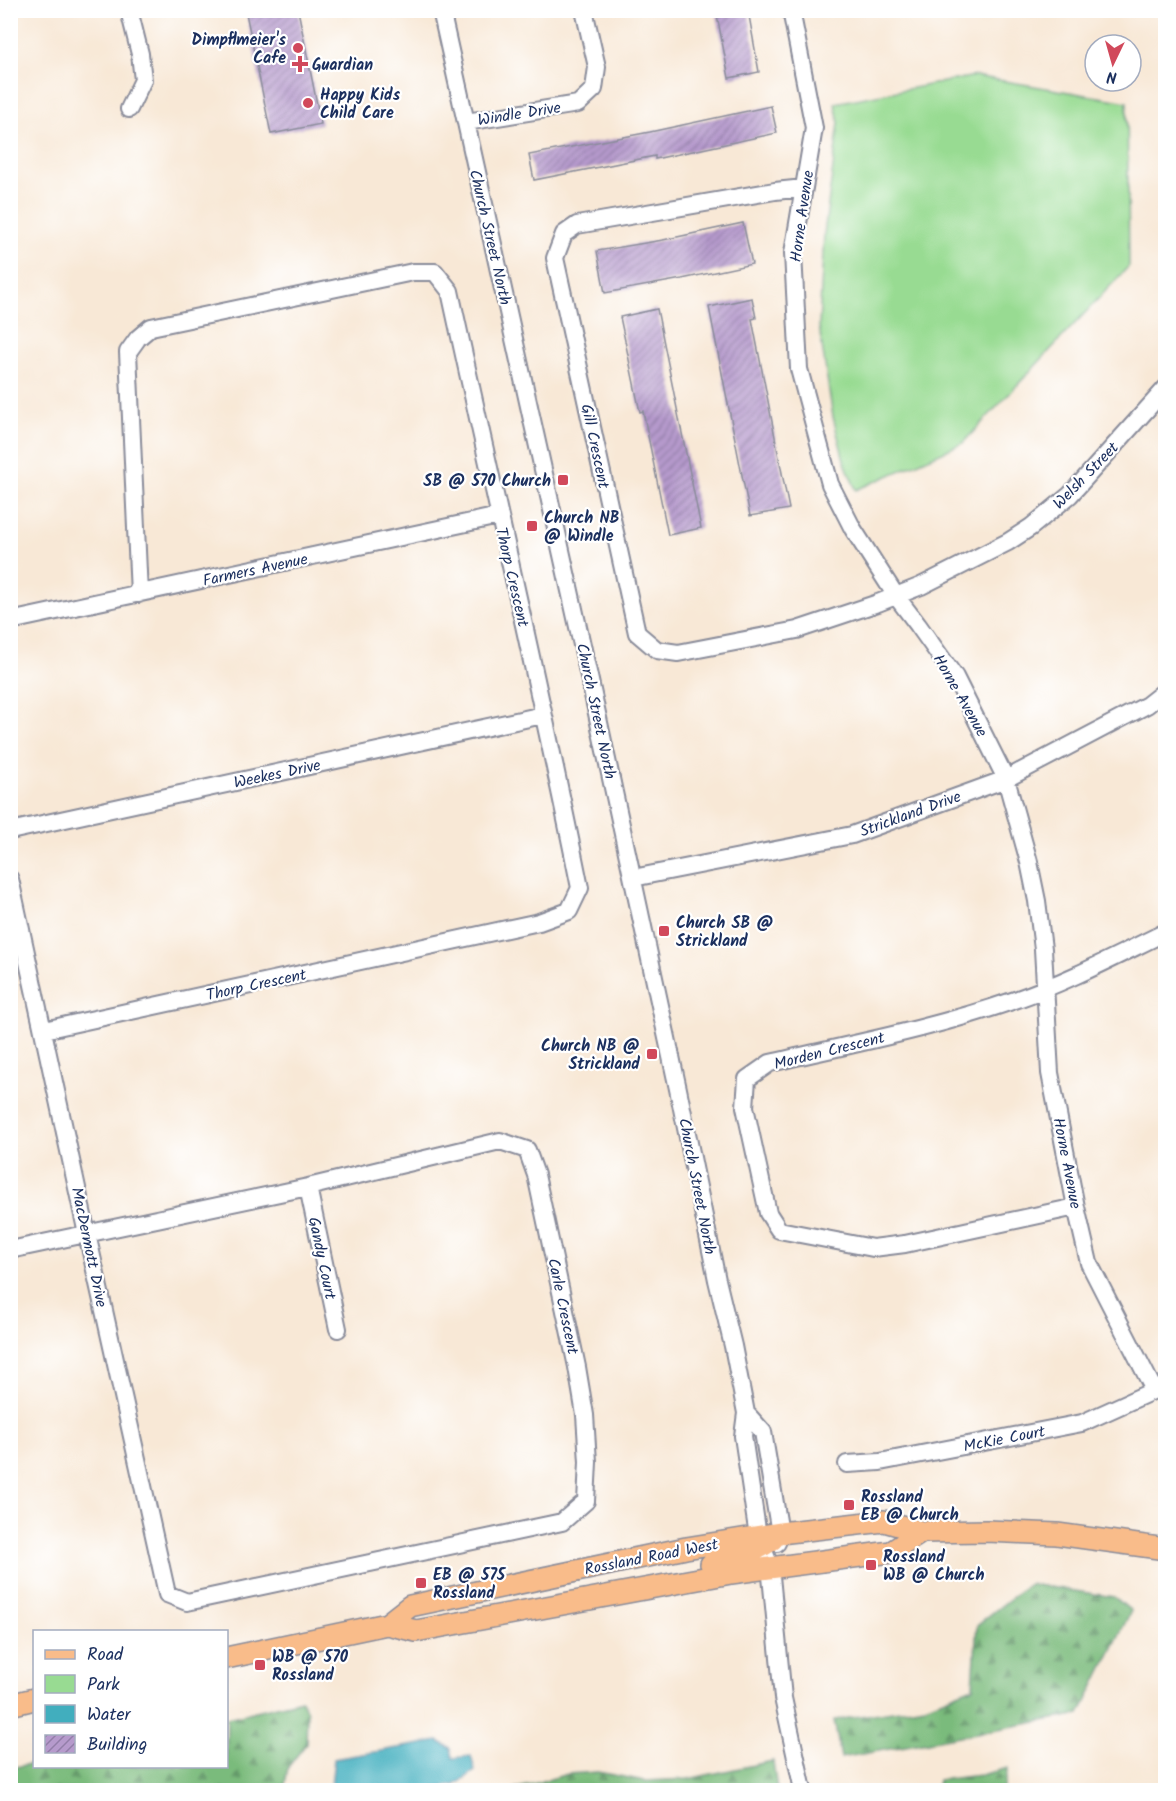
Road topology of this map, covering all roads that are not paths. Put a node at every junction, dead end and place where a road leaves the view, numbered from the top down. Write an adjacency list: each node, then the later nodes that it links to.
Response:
1 (129, 10): 5 (street)
2 (441, 10): 6 (street, Church Street North)
3 (584, 10): 6 (street, Windle Drive)
4 (791, 10): 7 (street, Horne Avenue)
5 (129, 109)
6 (466, 122): 17 (street, Church Street North)
7 (804, 188): 11 (street, Horne Avenue); 11 (street, Gill Crescent)
8 (1166, 387): 11 (street, Welsh Street)
9 (499, 516): 10 (street, Farmers Avenue); 10 (street, Thorp Crescent); 14 (street, Thorp Crescent)
10 (139, 594): 12 (street, Farmers Avenue)
11 (896, 596): 15 (street, Horne Avenue)
12 (10, 621)
13 (1166, 690): 15 (street, Strickland Drive)
14 (543, 715): 16 (street, Weekes Drive); 21 (street, Thorp Crescent)
15 (1006, 779): 17 (street, Strickland Drive); 20 (street, Horne Avenue)
16 (10, 831)
17 (633, 878): 28 (street, Church Street North)
18 (10, 879): 21 (street, MacDermott Drive)
19 (1166, 932): 20 (street)
20 (1044, 989): 23 (street, Horne Avenue); 23 (street, Morden Crescent)
21 (44, 1030): 24 (street, MacDermott Drive)
22 (308, 1187): 24 (street, Carle Crescent); 26 (street, Gandy Court); 34 (street, Carle Crescent)
23 (1076, 1207): 27 (street, Horne Avenue)
24 (87, 1234): 25 (street, Carle Crescent); 34 (street, MacDermott Drive)
25 (10, 1250)
26 (338, 1329)
27 (1160, 1388): 29 (street, McKie Court)
28 (746, 1413): 31 (street, Church Street North); 33 (street, Church Street North)
29 (847, 1464)
30 (922, 1532): 31 (main road, Rossland Road West); 32 (main road, Rossland Road West); 33 (main road, Rossland Road West)
31 (780, 1533): 33 (main road, Rossland Road West); 33 (street, Church Street North)
32 (1166, 1549)
33 (764, 1550): 35 (main road, Rossland Road West); 35 (main road, Rossland Road West); 39 (street, Church Street North)
34 (187, 1602)
35 (387, 1624): 36 (main road, Rossland Road West)
36 (228, 1658)
37 (33, 1699): 38 (main road)
38 (10, 1704)
39 (802, 1791)

